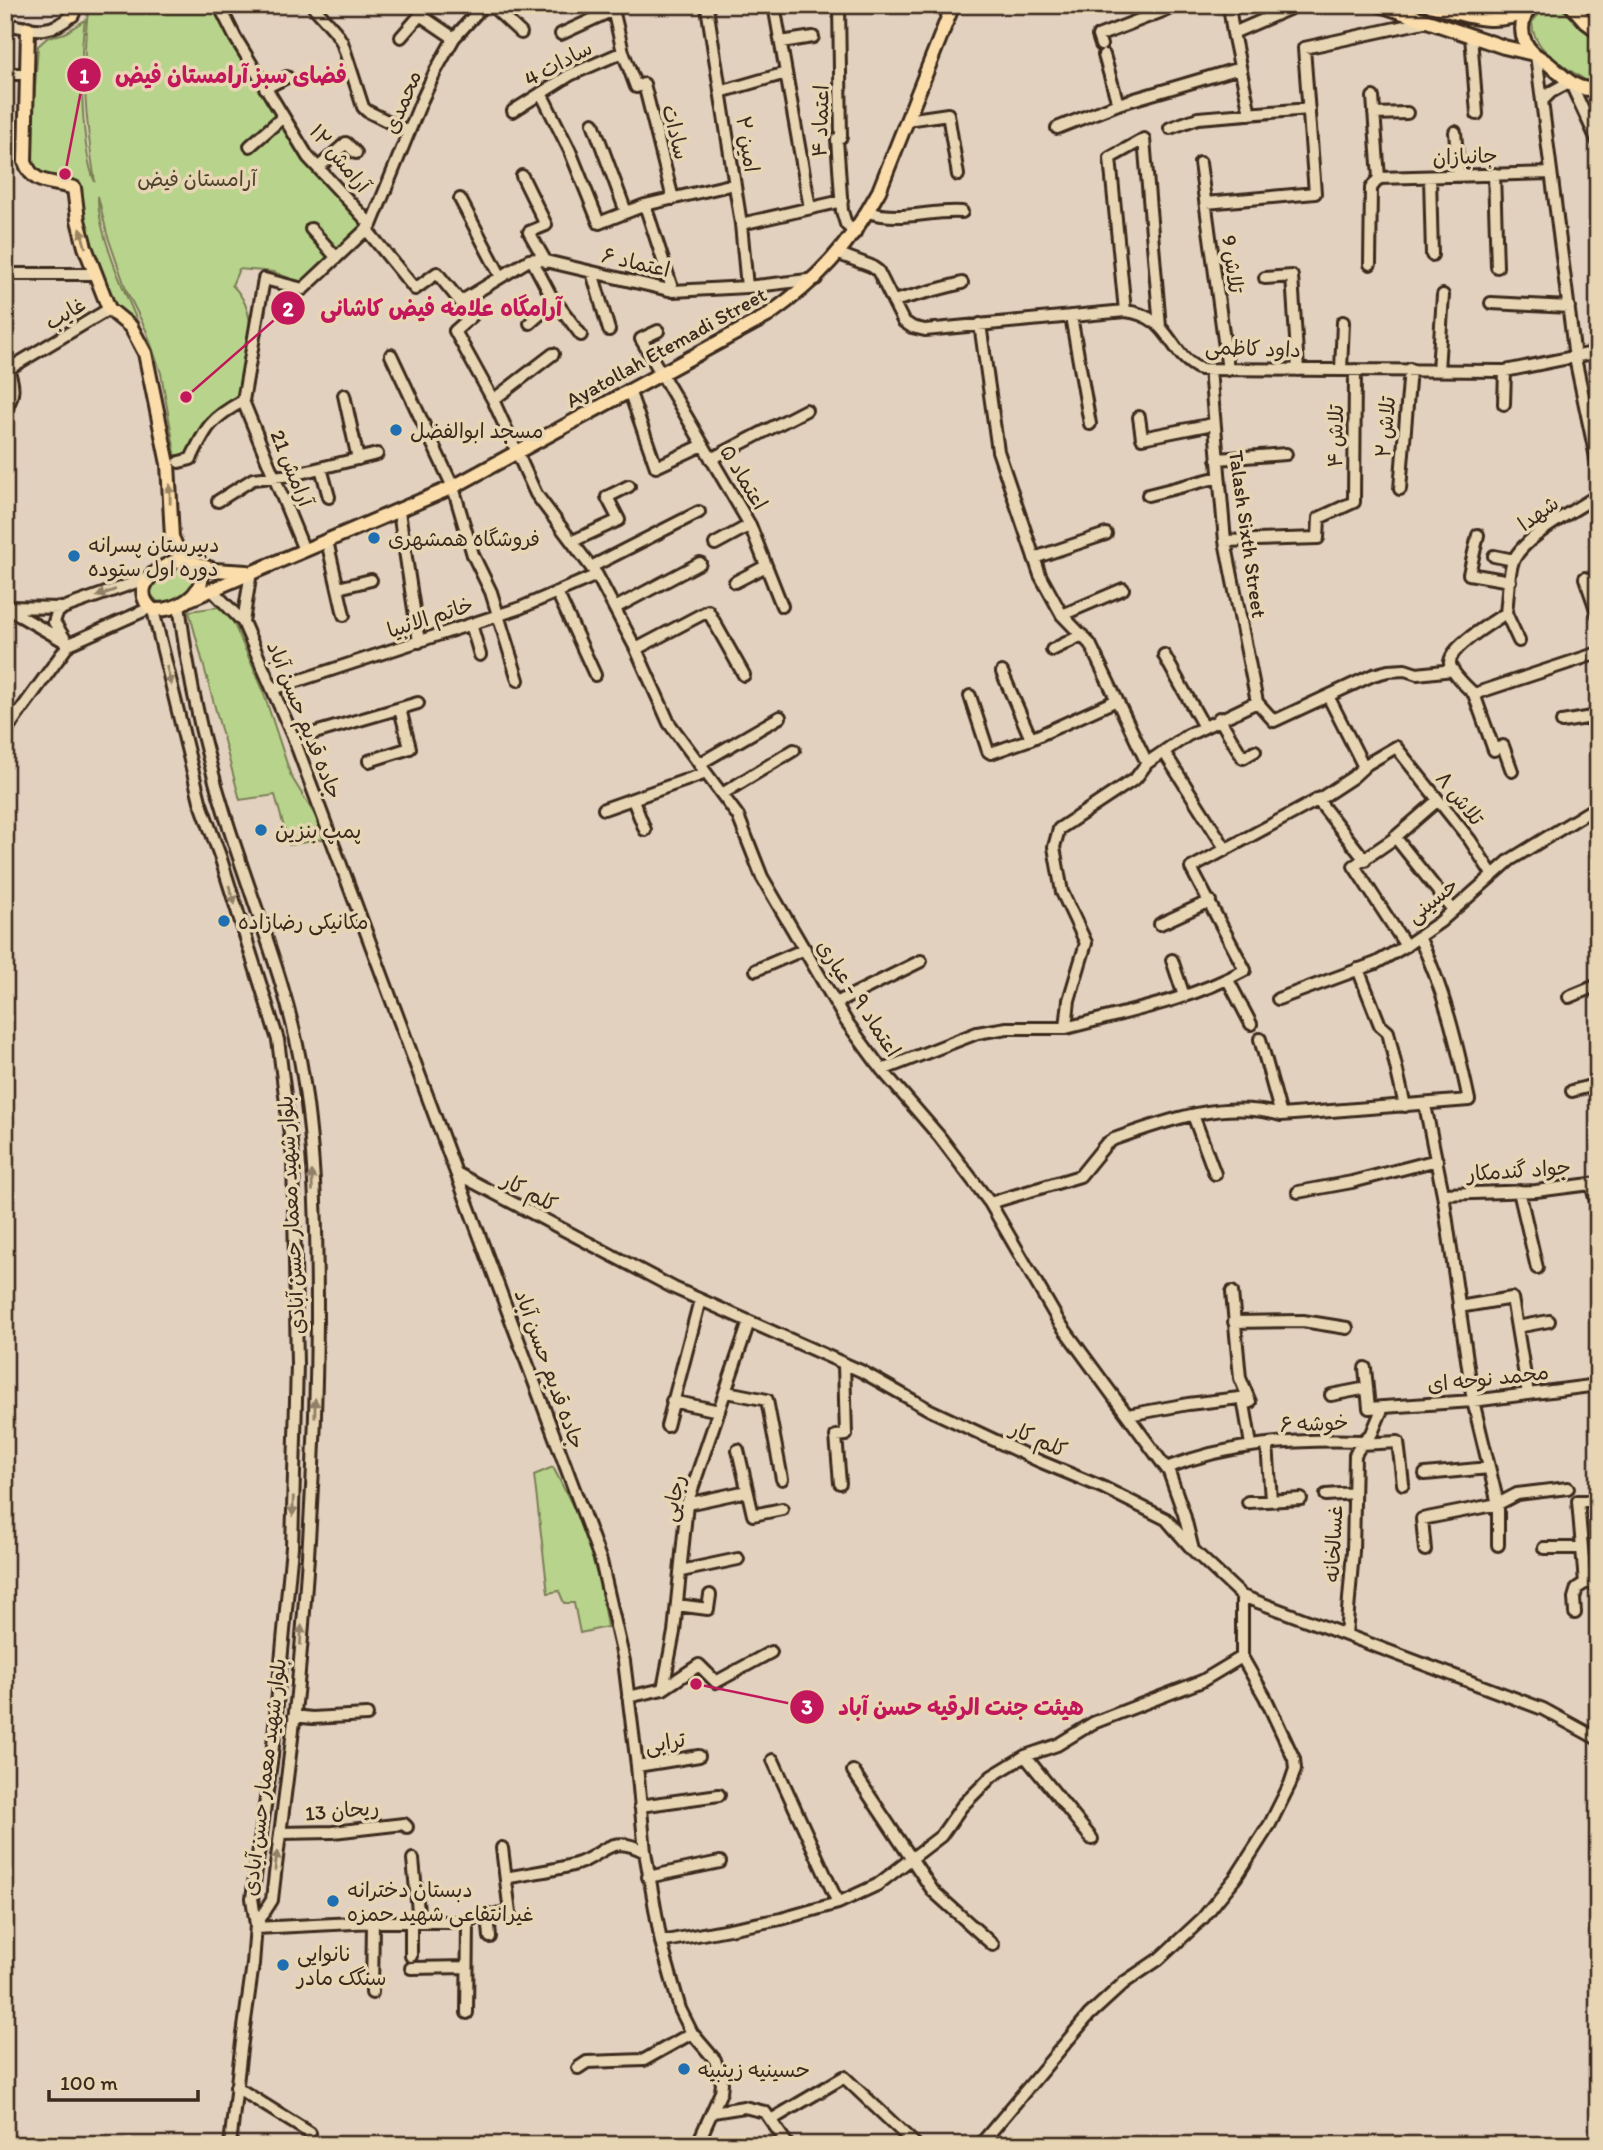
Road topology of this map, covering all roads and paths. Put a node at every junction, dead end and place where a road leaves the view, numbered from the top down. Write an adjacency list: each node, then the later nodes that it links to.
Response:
1 (312, 5): 59 (street)
2 (429, 5): 20 (street)
3 (484, 5): 31 (street, محمدی)
4 (491, 5): 25 (street)
5 (774, 5): 32 (street)
6 (839, 5): 76 (street, اعتماد ۴)
7 (953, 5): 55 (main road, Ayatollah Etemadi Street)
8 (1178, 5): 47 (street)
9 (1229, 5): 26 (street)
10 (1298, 5): 26 (street)
11 (1380, 5): 21 (main road)
12 (1430, 5): 19 (main road)
13 (707, 7): 43 (street, امین ۲)
14 (1574, 7): 24 (main road)
15 (223, 8): 41 (street, آرامش ۱۲)
16 (612, 8): 27 (street); 33 (street, سادات)
17 (1530, 8): 19 (main road); 34 (main road)
18 (74, 10): 23 (street)
19 (1462, 10)
20 (420, 15): 29 (street); 31 (street)
21 (1427, 21): 28 (main road); 48 (street)
22 (5, 24): 23 (street)
23 (28, 28): 38 (main road)
24 (1598, 31)
25 (521, 33)
26 (1233, 33): 35 (street)
27 (561, 34)
28 (1471, 36): 34 (main road); 53 (street)
29 (401, 37)
30 (813, 37): 32 (street)
31 (454, 38): 59 (street, محمدی)
32 (781, 42): 36 (street)
33 (623, 52): 44 (street, سادات 4); 75 (street, سادات)
34 (1535, 55): 40 (main road); 46 (street)
35 (1240, 68): 47 (street); 51 (street)
36 (786, 73): 43 (street); 79 (street)
37 (5, 74): 38 (street)
38 (27, 74): 96 (main road, one-way to 38)
39 (287, 77): 41 (street)
40 (1570, 83): 42 (main road); 46 (street); 61 (street)
41 (265, 88): 54 (street, آرامش ۱۲)
42 (1598, 89)
43 (720, 92): 73 (street, امین ۲)
44 (541, 93): 49 (street, سادات 4); 80 (street)
45 (1373, 97): 52 (street)
46 (1542, 101): 66 (street)
47 (1118, 104): 57 (street)
48 (1309, 109): 51 (street); 77 (street)
49 (513, 111)
50 (1407, 113): 52 (street)
51 (1250, 114): 58 (street)
52 (1374, 114): 72 (street)
53 (1477, 114)
54 (283, 117): 62 (street); 65 (street, آرامش ۱۲)
55 (907, 120): 68 (street); 81 (main road, Ayatollah Etemadi Street)
56 (593, 123): 80 (street)
57 (1057, 128)
58 (1170, 128)
59 (409, 132): 84 (street, محمدی)
60 (1455, 132): 70 (street)
61 (1598, 142)
62 (250, 146)
63 (356, 153): 65 (street)
64 (1200, 163): 77 (street, تلاش 9)
65 (318, 168): 84 (street, آرامش ۱۲)
66 (1551, 173): 67 (street, جانبازان); 108 (street)
67 (1494, 174): 70 (street, جانبازان); 93 (street)
68 (958, 175)
69 (522, 176): 91 (street)
70 (1459, 176): 71 (street, جانبازان)
71 (1430, 177): 72 (street, جانبازان); 88 (street)
72 (1379, 178): 92 (street)
73 (734, 184): 75 (street); 83 (street, امین ۲)
74 (460, 199): 97 (street)
75 (673, 199): 78 (street)
76 (842, 201): 79 (street); 86 (street, اعتماد ۴)
77 (1206, 203): 126 (street, تلاش 9)
78 (645, 205): 80 (street); 102 (street)
79 (810, 208): 83 (street)
80 (626, 212)
81 (867, 212): 82 (street); 86 (main road, Ayatollah Etemadi Street)
82 (962, 212)
83 (741, 224): 101 (street, امین ۲)
84 (369, 227): 89 (street); 105 (street, آرامش ۱۲)
85 (311, 229): 89 (street)
86 (855, 233): 87 (main road, Ayatollah Etemadi Street)
87 (839, 254): 99 (main road, Ayatollah Etemadi Street); 106 (street, داود کاظمی)
88 (1432, 255)
89 (336, 257): 137 (street)
90 (532, 260): 91 (street, اعتماد ۶); 97 (street); 104 (street)
91 (546, 261): 94 (street, اعتماد ۶)
92 (1370, 264)
93 (1497, 267)
94 (592, 272): 102 (street, اعتماد ۶); 116 (street)
95 (5, 274): 96 (street)
96 (96, 274): 109 (main road)
97 (501, 277): 105 (street)
98 (1265, 278): 127 (street)
99 (816, 279): 101 (street, اعتماد ۶); 132 (main road, Ayatollah Etemadi Street)
100 (962, 283): 106 (street)
101 (747, 286): 102 (street, اعتماد ۶)
102 (673, 291)
103 (1443, 295): 130 (street)
104 (555, 301): 113 (street); 118 (street)
105 (460, 302): 136 (street, اعتماد ۹ - عیاری)
106 (893, 302): 114 (street, داود کاظمی)
107 (1491, 303): 108 (street)
108 (1569, 307): 122 (street)
109 (109, 309): 124 (street, غایب); 176 (main road, one-way to 109)
110 (1125, 311): 111 (street, داود کاظمی); 115 (street, داود کاظمی); 115 (street)
111 (1071, 316): 114 (street, داود کاظمی); 143 (street)
112 (1343, 322): 128 (street)
113 (530, 323)
114 (981, 324): 175 (street)
115 (1160, 327): 125 (street, داود کاظمی)
116 (609, 330)
117 (658, 331): 132 (street, اعتماد ۵)
118 (581, 335)
119 (1598, 352): 122 (street, داود کاظمی)
120 (553, 354): 136 (street)
121 (391, 355): 158 (street)
122 (1575, 358): 131 (street, داود کاظمی); 138 (street)
123 (1410, 369): 129 (street, داود کاظمی); 130 (street, داود کاظمی); 159 (street, تلاش ۲)
124 (7, 370): 140 (street)
125 (1210, 370): 126 (street, داود کاظمی); 144 (street, Talash Sixth Street)
126 (1228, 370): 127 (street, داود کاظمی)
127 (1298, 370): 128 (street, داود کاظمی)
128 (1341, 370): 129 (street, داود کاظمی)
129 (1355, 370): 171 (street, تلاش ۴)
130 (1438, 370): 131 (street, داود کاظمی)
131 (1505, 371): 139 (street)
132 (662, 372): 133 (main road, Ayatollah Etemadi Street); 145 (street, اعتماد ۵)
133 (629, 390): 145 (street); 146 (main road, Ayatollah Etemadi Street)
134 (344, 396): 149 (street)
135 (1598, 397): 138 (street)
136 (493, 400): 146 (street, اعتماد ۹ - عیاری)
137 (243, 401): 152 (street); 155 (street, آرامش 21)
138 (1584, 401): 153 (street)
139 (1504, 404)
140 (5, 410)
141 (806, 410): 150 (street)
142 (1139, 417): 144 (street)
143 (1090, 424)
144 (1213, 424): 151 (street, Talash Sixth Street)
145 (703, 445): 150 (street, اعتماد ۵)
146 (517, 451): 158 (main road, Ayatollah Etemadi Street); 170 (street, اعتماد ۹ - عیاری)
147 (377, 454): 149 (street)
148 (1286, 454): 151 (street)
149 (358, 459): 154 (street)
150 (711, 459): 166 (street, اعتماد ۵)
151 (1217, 459): 156 (street, Talash Sixth Street)
152 (179, 462)
153 (1598, 467)
154 (321, 468): 155 (street); 162 (street)
155 (275, 477): 163 (street); 173 (street, آرامش 21)
156 (1219, 477): 160 (street); 171 (street, Talash Sixth Street)
157 (629, 486): 170 (street)
158 (453, 487): 164 (main road, Ayatollah Etemadi Street); 200 (street)
159 (1400, 489)
160 (1148, 495)
161 (1598, 495): 177 (street, شهدا)
162 (329, 497)
163 (218, 501)
164 (399, 512): 169 (main road, Ayatollah Etemadi Street); 207 (street)
165 (699, 512): 181 (street, خاتم الانبیا)
166 (750, 525): 172 (street); 180 (street, اعتماد ۵)
167 (1107, 534): 175 (street)
168 (1478, 535): 186 (street)
169 (327, 541): 173 (main road, Ayatollah Etemadi Street); 188 (street)
170 (573, 541): 181 (street, اعتماد ۹ - عیاری)
171 (1225, 541): 224 (street, Talash Sixth Street)
172 (715, 544)
173 (304, 550): 182 (main road, Ayatollah Etemadi Street)
174 (1494, 556): 177 (street)
175 (1034, 558): 201 (street)
176 (182, 560): 179 (main road); 183 (main road)
177 (1514, 561): 186 (street, شهدا)
178 (700, 563): 196 (street)
179 (198, 564): 182 (main road); 192 (main road)
180 (766, 566): 187 (street); 193 (street, اعتماد ۵)
181 (594, 571): 191 (street, خاتم الانبیا); 196 (street, اعتماد ۹ - عیاری)
182 (251, 572): 190 (main road, Ayatollah Etemadi Street); 203 (street)
183 (148, 578): 195 (street, one-way to 195); 197 (main road)
184 (1585, 578): 202 (street)
185 (372, 580): 188 (street)
186 (1510, 581): 198 (street, شهدا)
187 (735, 582)
188 (338, 589): 199 (street)
189 (1123, 589): 201 (street)
190 (212, 590): 192 (main road, Ayatollah Etemadi Street); 203 (street, جاده قدیم حسن آباد)
191 (557, 593): 200 (street, خاتم الانبیا); 216 (street)
192 (184, 602): 197 (main road); 353 (street, بلوار شهید معمار حسن آبادی, one-way to 192)
193 (782, 606)
194 (5, 608): 195 (street); 208 (street)
195 (63, 608): 208 (street)
196 (615, 608): 209 (street, اعتماد ۹ - عیاری)
197 (151, 609): 208 (street); 379 (street, بلوار شهید معمار حسن آبادی, one-way to 379)
198 (1506, 613): 206 (street); 214 (street)
199 (344, 615)
200 (498, 615): 204 (street, خاتم الانبیا); 218 (street)
201 (1062, 615): 205 (street)
202 (1598, 615)
203 (243, 622): 219 (street, جاده قدیم حسن آباد)
204 (471, 624): 207 (street, خاتم الانبیا); 212 (street)
205 (1082, 635): 210 (street); 223 (street)
206 (1519, 641)
207 (419, 642): 219 (street, خاتم الانبیا)
208 (69, 644): 232 (street)
209 (636, 649): 217 (street); 242 (street, اعتماد ۹ - عیاری)
210 (1052, 650)
211 (1598, 653): 220 (street)
212 (480, 655)
213 (1164, 655): 231 (street)
214 (1453, 670): 220 (street); 222 (street)
215 (1002, 671): 234 (street)
216 (595, 675)
217 (744, 675)
218 (518, 680)
219 (273, 689): 235 (street, جاده قدیم حسن آباد)
220 (1474, 694): 243 (street)
221 (970, 696): 234 (street)
222 (1328, 696): 224 (street); 241 (street)
223 (1117, 700): 234 (street); 240 (street)
224 (1257, 702): 229 (street)
225 (418, 704): 226 (street)
226 (400, 709): 235 (street); 239 (street)
227 (780, 716): 242 (street)
228 (1595, 716): 230 (street); 233 (street)
229 (1219, 718): 231 (street); 237 (street)
230 (1562, 722)
231 (1204, 727): 238 (street)
232 (5, 732)
233 (1598, 736)
234 (1031, 739)
235 (294, 740): 282 (street, جاده قدیم حسن آباد)
236 (794, 750): 244 (street)
237 (1255, 751)
238 (1164, 752): 240 (street); 252 (street)
239 (369, 761)
240 (1147, 763): 272 (street)
241 (1364, 767): 245 (street); 247 (street, تلاش ۸)
242 (702, 769): 244 (street, اعتماد ۹ - عیاری); 246 (street)
243 (1512, 771)
244 (722, 794): 260 (street, اعتماد ۹ - عیاری)
245 (1317, 799): 252 (street); 253 (street)
246 (633, 800): 249 (street); 250 (street)
247 (1438, 800): 251 (street); 254 (street, تلاش ۸)
248 (1598, 806): 254 (street, حسینی)
249 (604, 809)
250 (645, 830)
251 (1395, 837): 253 (street); 256 (street)
252 (1225, 848): 255 (street)
253 (1365, 860): 259 (street)
254 (1492, 874): 256 (street, حسینی)
255 (1210, 901): 257 (street); 265 (street)
256 (1453, 910): 258 (street, حسینی)
257 (1160, 924)
258 (1419, 937): 259 (street, حسینی); 277 (street)
259 (1406, 946): 263 (street, حسینی)
260 (805, 950): 264 (street); 270 (street, اعتماد ۹ - عیاری)
261 (1172, 960): 267 (street)
262 (921, 961): 270 (street)
263 (1358, 969): 269 (street, حسینی); 278 (street)
264 (756, 970)
265 (1228, 980): 267 (street); 271 (street)
266 (1598, 985): 268 (street)
267 (1184, 996): 272 (street)
268 (1569, 997)
269 (1278, 999)
270 (836, 1003): 274 (street, اعتماد ۹ - عیاری)
271 (1251, 1024)
272 (1066, 1028): 274 (street)
273 (1260, 1039): 280 (street)
274 (882, 1070): 288 (street, اعتماد ۹ - عیاری)
275 (1598, 1084): 276 (street)
276 (1572, 1091)
277 (1425, 1105): 278 (street); 281 (street)
278 (1405, 1107): 280 (street)
279 (1193, 1115): 280 (street); 283 (street); 288 (street)
280 (1281, 1115)
281 (1437, 1160): 285 (street); 287 (street)
282 (456, 1174): 292 (street, کلم کار); 351 (street, جاده قدیم حسن آباد)
283 (1215, 1174)
284 (1594, 1183): 286 (street, جواد گندمکار); 289 (street)
285 (1298, 1192)
286 (1519, 1192): 287 (street, جواد گندمکار); 290 (street)
287 (1443, 1194): 293 (street)
288 (990, 1203): 311 (street, اعتماد ۹ - عیاری)
289 (1598, 1208)
290 (1536, 1268)
291 (1232, 1292): 296 (street)
292 (700, 1300): 295 (street, کلم کار); 307 (street)
293 (1460, 1307): 297 (street); 308 (street)
294 (1549, 1321): 297 (street)
295 (749, 1322): 299 (street, کلم کار); 303 (street, رجایی)
296 (1234, 1322): 298 (street); 306 (street)
297 (1517, 1327): 304 (street)
298 (1347, 1328)
299 (845, 1364): 321 (street); 337 (street, کلم کار)
300 (1365, 1368): 302 (street)
301 (1598, 1385): 304 (street, محمد نوحه ای)
302 (1367, 1388): 305 (street); 309 (street)
303 (727, 1392): 310 (street, رجایی); 320 (street)
304 (1528, 1394): 308 (street, محمد نوحه ای)
305 (1331, 1395)
306 (1248, 1397): 311 (street); 314 (street)
307 (672, 1401): 310 (street); 312 (street)
308 (1473, 1401): 309 (street, محمد نوحه ای); 318 (street)
309 (1383, 1407): 315 (street)
310 (719, 1411): 331 (street, رجایی)
311 (1128, 1415): 317 (street, اعتماد ۹ - عیاری)
312 (667, 1426)
313 (1266, 1444): 314 (street, خوشه ۶); 315 (street, خوشه ۶); 328 (street)
314 (1251, 1446): 317 (street, خوشه ۶)
315 (1359, 1447): 322 (street, خوشه ۶); 325 (street, غسالخانه)
316 (738, 1450): 324 (street)
317 (1166, 1468): 337 (street, اعتماد ۹ - عیاری)
318 (1489, 1468): 319 (street); 332 (street)
319 (1425, 1474)
320 (782, 1479)
321 (840, 1483)
322 (1402, 1484)
323 (1568, 1488): 332 (street)
324 (747, 1490): 331 (street); 333 (street)
325 (1354, 1493): 326 (street); 347 (street, غسالخانه)
326 (1326, 1495)
327 (1301, 1499): 328 (street)
328 (1271, 1500): 330 (street)
329 (1598, 1501): 336 (street)
330 (1248, 1502)
331 (687, 1504): 340 (street, رجایی)
332 (1498, 1504): 334 (street); 338 (street)
333 (782, 1509)
334 (1498, 1545)
335 (1544, 1548): 336 (street)
336 (1582, 1548): 341 (street)
337 (1193, 1550): 344 (street, کلم کار)
338 (1425, 1550)
339 (738, 1559): 340 (street)
340 (681, 1571): 345 (street, رجایی)
341 (1585, 1583): 342 (street); 346 (street)
342 (1598, 1583)
343 (710, 1595): 345 (street)
344 (1242, 1596): 347 (street, کلم کار); 349 (street)
345 (677, 1605): 350 (street, رجایی)
346 (1575, 1613)
347 (1346, 1635): 354 (street, کلم کار)
348 (771, 1652): 350 (street)
349 (1242, 1657): 356 (street); 396 (street)
350 (663, 1689): 351 (street)
351 (628, 1697): 358 (street, جاده قدیم حسن آباد)
352 (367, 1715): 353 (street)
353 (294, 1716): 364 (street, بلوار شهید معمار حسن آبادی)
354 (1598, 1739)
355 (699, 1756): 358 (street, ترابی)
356 (1025, 1756): 365 (street); 370 (street)
357 (773, 1760): 374 (street)
358 (638, 1766): 361 (street, جاده قدیم حسن آباد)
359 (853, 1771): 370 (street)
360 (719, 1794): 361 (street)
361 (640, 1806): 362 (street, جاده قدیم حسن آباد)
362 (642, 1825): 366 (street); 368 (street, جاده قدیم حسن آباد)
363 (407, 1827): 364 (street, ریحان 13)
364 (280, 1833): 379 (street, بلوار شهید معمار حسن آبادی, one-way to 364)
365 (1092, 1839)
366 (628, 1844): 368 (street); 373 (street)
367 (502, 1848): 373 (street)
368 (645, 1852): 372 (street, جاده قدیم حسن آباد)
369 (413, 1859): 377 (street)
370 (910, 1860): 374 (street); 382 (street)
371 (720, 1862): 372 (street)
372 (649, 1877): 381 (street, جاده قدیم حسن آباد)
373 (506, 1878): 375 (street)
374 (838, 1903): 381 (street)
375 (488, 1914): 378 (street); 380 (street)
376 (373, 1922): 377 (street); 379 (street); 384 (street)
377 (415, 1922): 378 (street); 383 (street)
378 (468, 1922): 383 (street)
379 (256, 1926): 388 (street)
380 (489, 1937)
381 (661, 1942): 386 (street, جاده قدیم حسن آباد)
382 (993, 1945)
383 (467, 1967): 385 (street)
384 (372, 1993)
385 (467, 2013)
386 (692, 2033): 387 (street); 389 (street, جاده قدیم حسن آباد)
387 (578, 2068)
388 (236, 2087): 391 (street); 392 (street)
389 (713, 2112): 390 (street); 393 (street, جاده قدیم حسن آباد)
390 (771, 2120): 394 (street); 395 (street)
391 (310, 2133)
392 (230, 2145)
393 (697, 2145)
394 (788, 2145)
395 (916, 2145)
396 (980, 2145)

